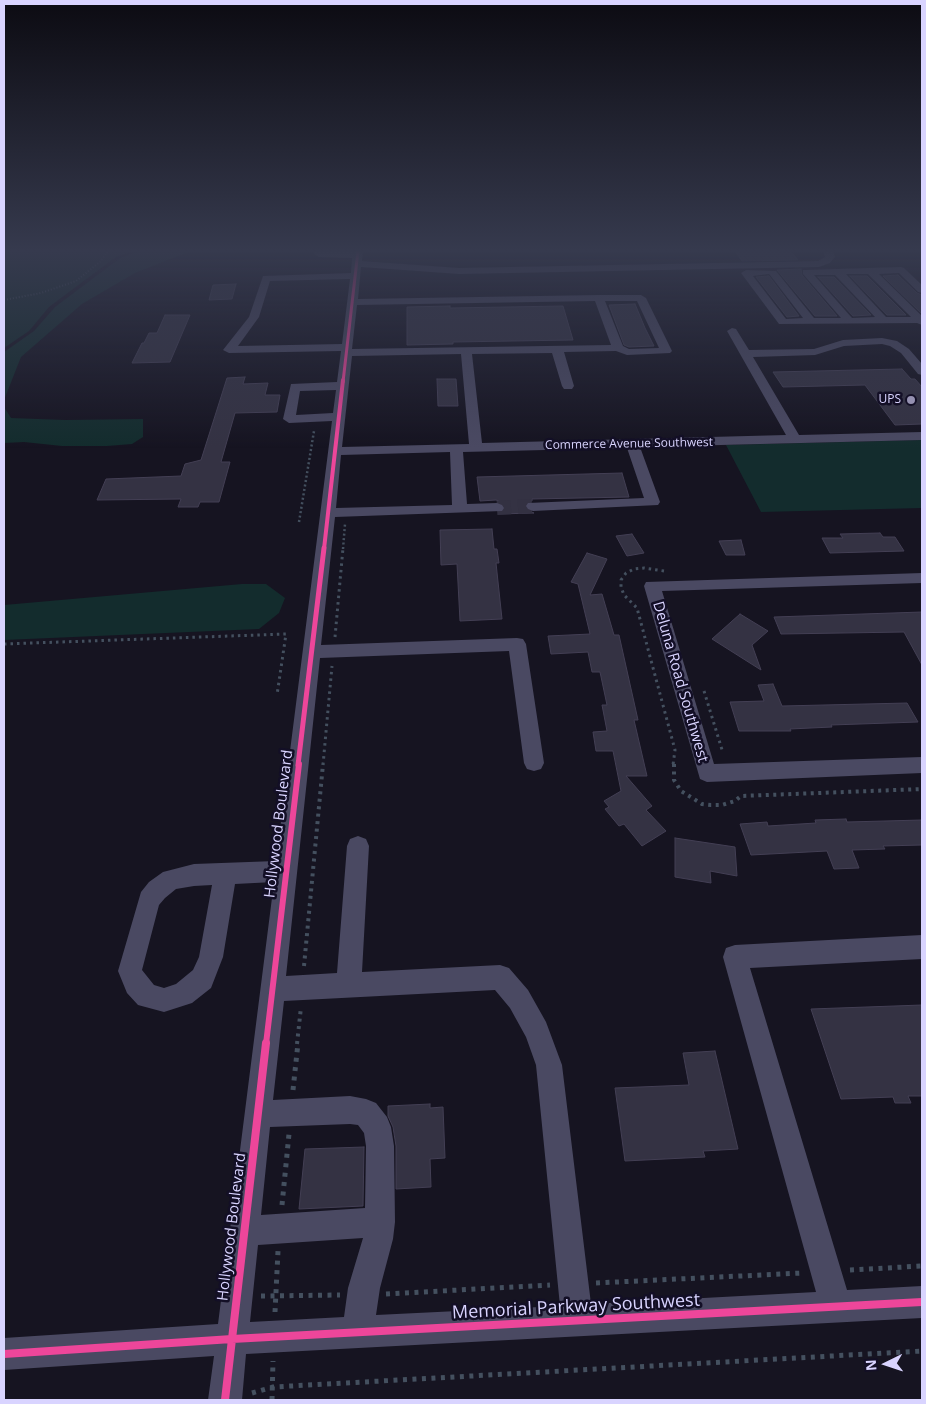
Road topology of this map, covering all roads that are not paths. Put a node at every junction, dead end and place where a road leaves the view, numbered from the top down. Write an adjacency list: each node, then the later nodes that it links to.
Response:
1 (254, 317): 16 (street)
2 (350, 317): 16 (street, Hollywood Boulevard)
3 (606, 317): 14 (street)
4 (650, 317): 14 (street)
5 (779, 317): 12 (street)
6 (807, 317): 12 (street)
7 (845, 317): 10 (street)
8 (880, 317): 11 (street)
9 (920, 318): 11 (street)
10 (849, 321): 11 (street); 12 (street)
11 (884, 321)
12 (811, 322)
13 (732, 331): 18 (street)
14 (618, 348): 15 (street)
15 (557, 349): 17 (street); 21 (street)
16 (347, 350): 17 (street); 20 (street, Hollywood Boulevard)
17 (466, 351): 26 (street)
18 (745, 354): 19 (street); 24 (street)
19 (922, 372)
20 (343, 386): 22 (street, Hollywood Boulevard); 22 (street)
21 (568, 386)
22 (339, 417): 28 (street, Hollywood Boulevard)
23 (922, 436): 24 (street, Commerce Avenue Southwest)
24 (795, 439): 25 (street, Commerce Avenue Southwest)
25 (632, 444): 26 (street, Commerce Avenue Southwest); 29 (street)
26 (476, 447): 27 (street, Commerce Avenue Southwest)
27 (456, 448): 28 (street, Commerce Avenue Southwest); 31 (street)
28 (335, 451): 32 (street, Hollywood Boulevard)
29 (533, 506)
30 (497, 508): 31 (street)
31 (460, 509): 32 (street)
32 (337, 513): 34 (street, Hollywood Boulevard)
33 (922, 578): 36 (street, Deluna Road Southwest)
34 (312, 652): 35 (street); 38 (street, Hollywood Boulevard)
35 (534, 763)
36 (922, 765)
37 (358, 846): 41 (street)
38 (286, 871): 39 (street); 42 (street, Hollywood Boulevard)
39 (225, 874): 39 (street)
40 (922, 947): 47 (street)
41 (349, 984): 42 (street); 48 (street)
42 (272, 989): 43 (street, Hollywood Boulevard)
43 (258, 1114): 44 (street); 45 (street, Hollywood Boulevard)
44 (380, 1222): 45 (street); 49 (street)
45 (244, 1231): 50 (street, Hollywood Boulevard)
46 (922, 1302): 47 (street, Memorial Parkway Southwest)
47 (836, 1307): 48 (street, Memorial Parkway Southwest)
48 (577, 1320): 49 (street, Memorial Parkway Southwest)
49 (358, 1333): 50 (street, Memorial Parkway Southwest)
50 (232, 1340): 51 (street, Memorial Parkway Southwest); 52 (street, Hollywood Boulevard)
51 (4, 1354)
52 (225, 1400)

